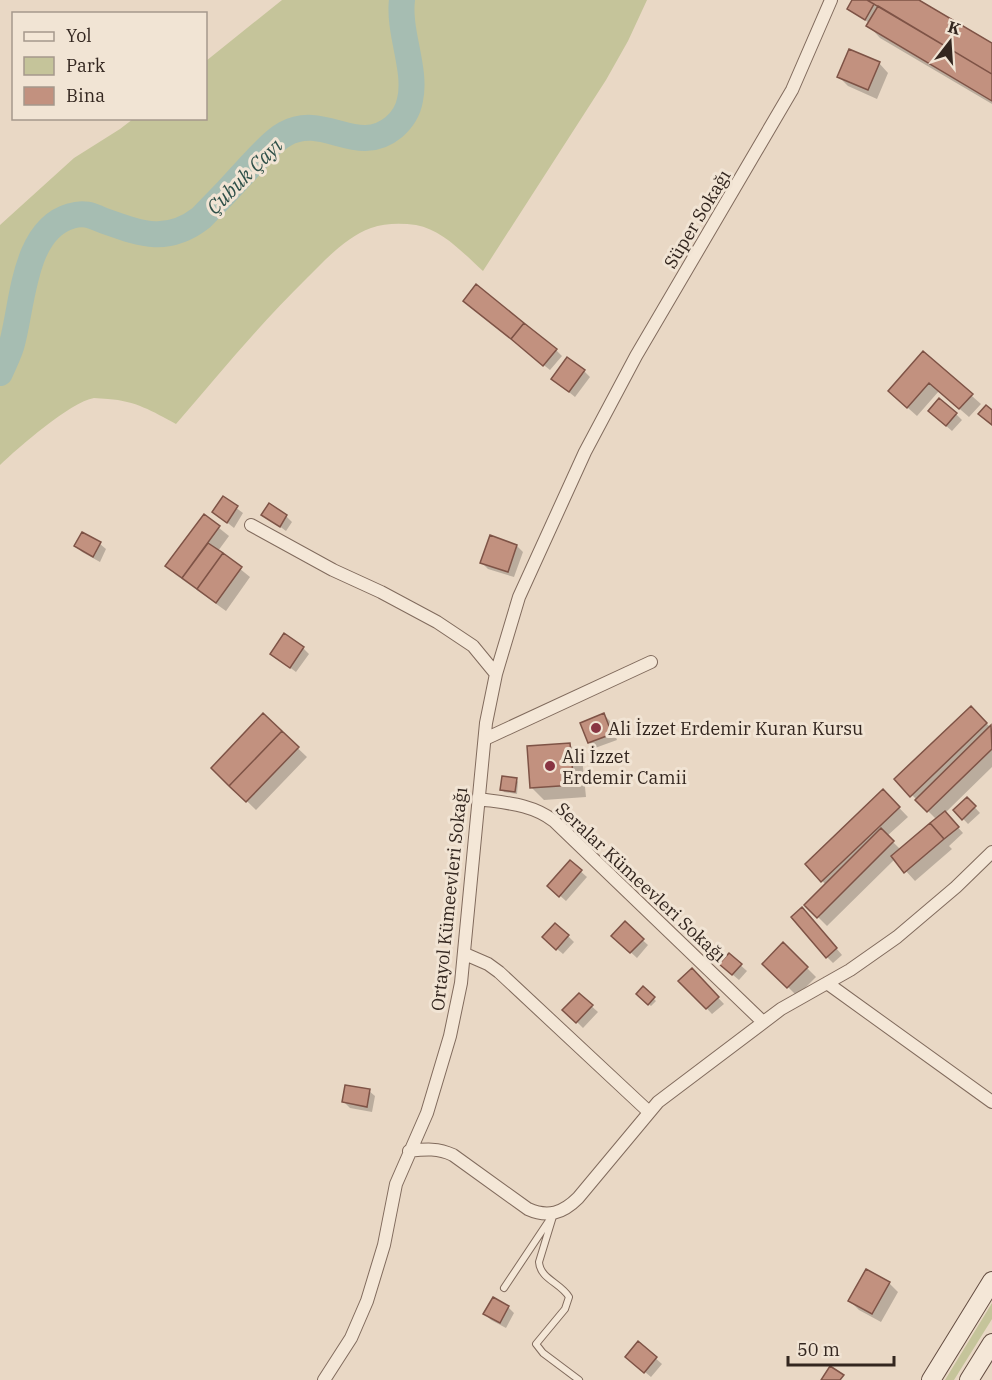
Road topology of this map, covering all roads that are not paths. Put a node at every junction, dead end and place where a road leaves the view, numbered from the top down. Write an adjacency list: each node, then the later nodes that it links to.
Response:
1 (831, 0): 2 (street, Süper Sokağı)
2 (585, 452): 5 (street, Ortayol Kümeevleri Sokağı)
3 (251, 525): 5 (street)
4 (651, 662): 6 (street)
5 (495, 674): 6 (street, Ortayol Kümeevleri Sokağı)
6 (485, 739): 7 (street, Ortayol Kümeevleri Sokağı)
7 (479, 799): 9 (street, Ortayol Kümeevleri Sokağı); 11 (street, Seralar Kümeevleri Sokağı)
8 (992, 852): 10 (street)
9 (465, 954): 13 (street); 14 (street, Ortayol Kümeevleri Sokağı)
10 (827, 983): 11 (street); 12 (street)
11 (763, 1022): 13 (street)
12 (992, 1102)
13 (649, 1112): 15 (street)
14 (409, 1151): 15 (street); 19 (street, Ortayol Kümeevleri Sokağı)
15 (554, 1214): 17 (lane); 20 (lane)
16 (992, 1281): 21 (main road)
17 (504, 1288)
18 (992, 1343): 22 (main road)
19 (324, 1380)
20 (579, 1380)
21 (931, 1380)
22 (969, 1380)

